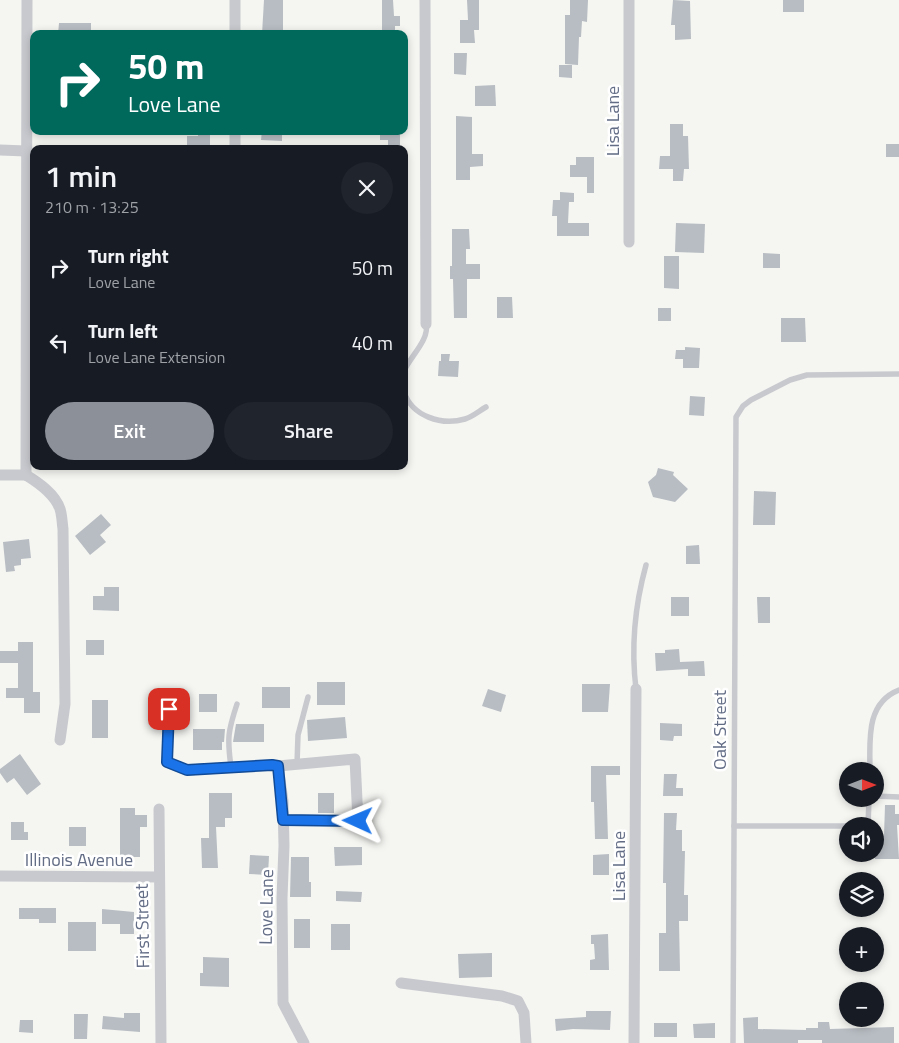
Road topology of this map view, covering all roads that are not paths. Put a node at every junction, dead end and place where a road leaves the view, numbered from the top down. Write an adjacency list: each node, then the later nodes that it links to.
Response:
1 (28, 0): 7 (street)
2 (235, 0): 5 (street)
3 (425, 0): 9 (street)
4 (629, 0): 8 (street, Lisa Lane)
5 (235, 30)
6 (0, 150): 7 (street)
7 (26, 151): 15 (street)
8 (629, 242)
9 (426, 324): 10 (lane)
10 (408, 361)
11 (899, 374): 31 (lane, Oak Street)
12 (408, 400): 13 (lane)
13 (486, 407)
14 (0, 475): 15 (street)
15 (26, 475): 22 (street)
16 (646, 565): 17 (lane)
17 (636, 689): 39 (street, Lisa Lane)
18 (899, 690): 23 (lane)
19 (308, 697): 24 (lane)
20 (237, 704): 26 (lane)
21 (169, 709): 26 (street)
22 (60, 740)
23 (870, 762)
24 (297, 764): 25 (street); 30 (street)
25 (278, 766): 26 (street); 30 (street, Love Lane)
26 (231, 767)
27 (884, 796): 28 (lane)
28 (899, 796)
29 (158, 809): 34 (street, First Street)
30 (283, 820): 37 (street, Love Lane)
31 (734, 826): 32 (lane); 40 (lane, Oak Street)
32 (839, 826)
33 (0, 876): 34 (street, Illinois Avenue)
34 (158, 877): 36 (street, First Street)
35 (401, 983): 38 (street)
36 (161, 1043)
37 (304, 1043)
38 (526, 1043)
39 (634, 1043)
40 (733, 1043)

